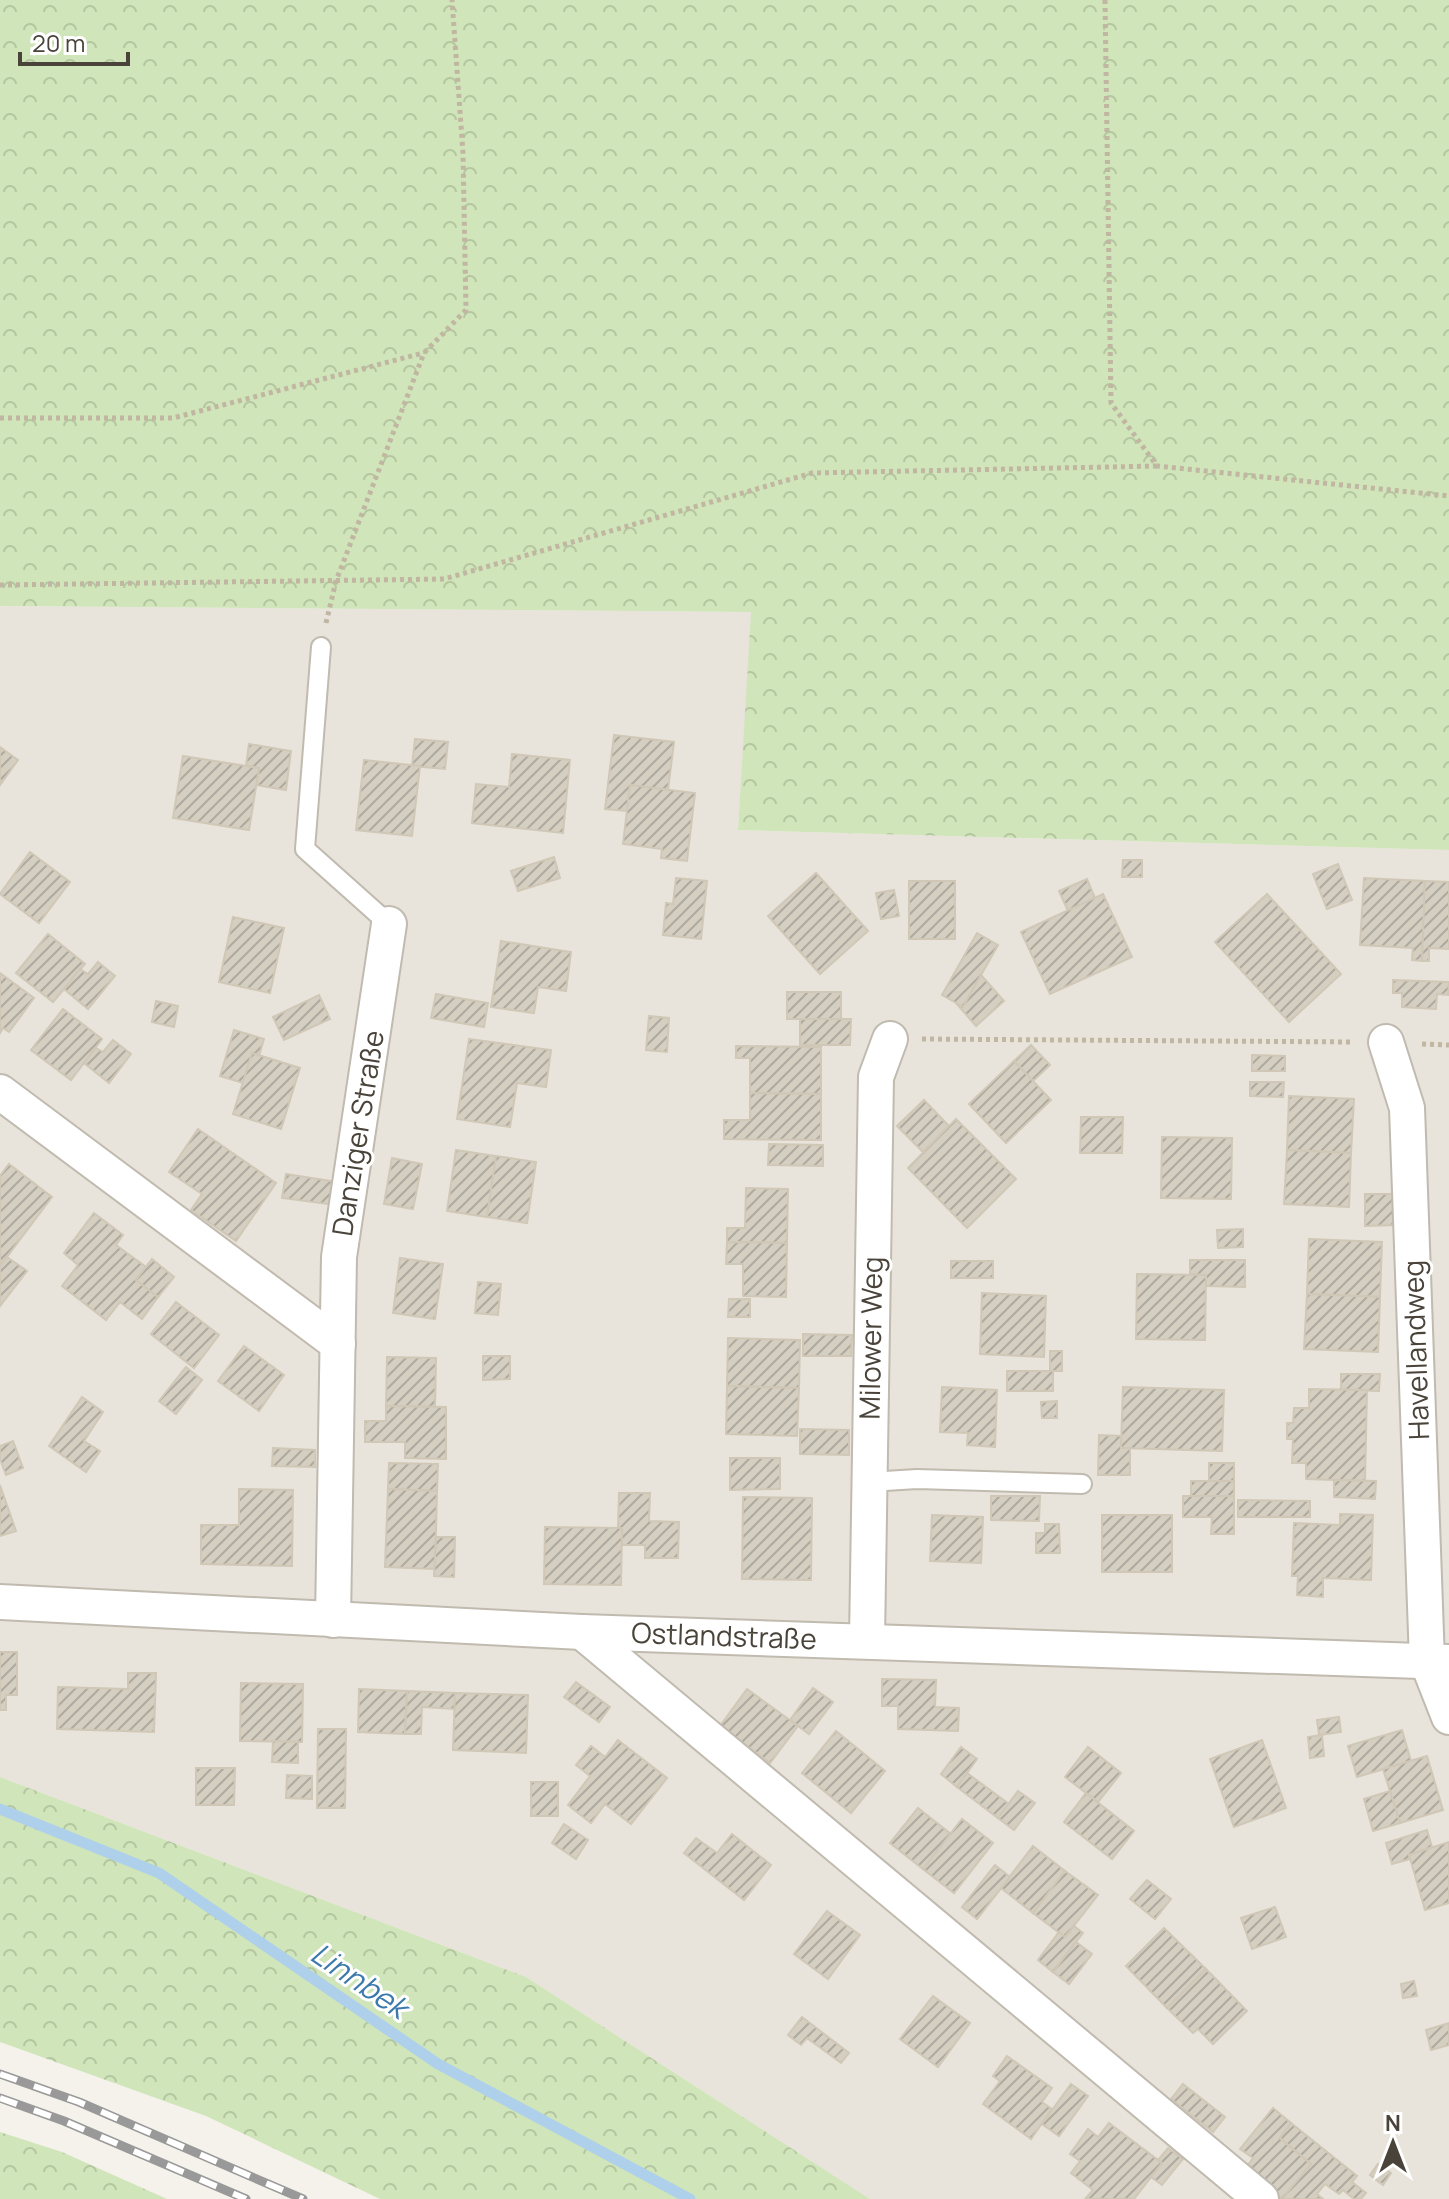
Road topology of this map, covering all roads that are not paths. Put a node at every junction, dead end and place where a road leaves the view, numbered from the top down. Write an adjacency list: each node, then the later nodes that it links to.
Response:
1 (321, 647): 2 (lane)
2 (389, 924): 6 (street, Danziger Straße)
3 (890, 1039): 7 (street, Milower Weg)
4 (1386, 1042): 13 (street, Havellandweg)
5 (0, 1092): 6 (street)
6 (338, 1344): 10 (street, Danziger Straße)
7 (869, 1482): 8 (lane); 12 (street, Milower Weg)
8 (1082, 1484)
9 (0, 1602): 10 (street, Ostlandstraße)
10 (333, 1620): 11 (street, Ostlandstraße)
11 (582, 1632): 12 (street, Ostlandstraße); 15 (street)
12 (867, 1640): 13 (street, Ostlandstraße)
13 (1438, 1662): 14 (street, Havellandweg)
14 (1449, 1717)
15 (1261, 2199)

